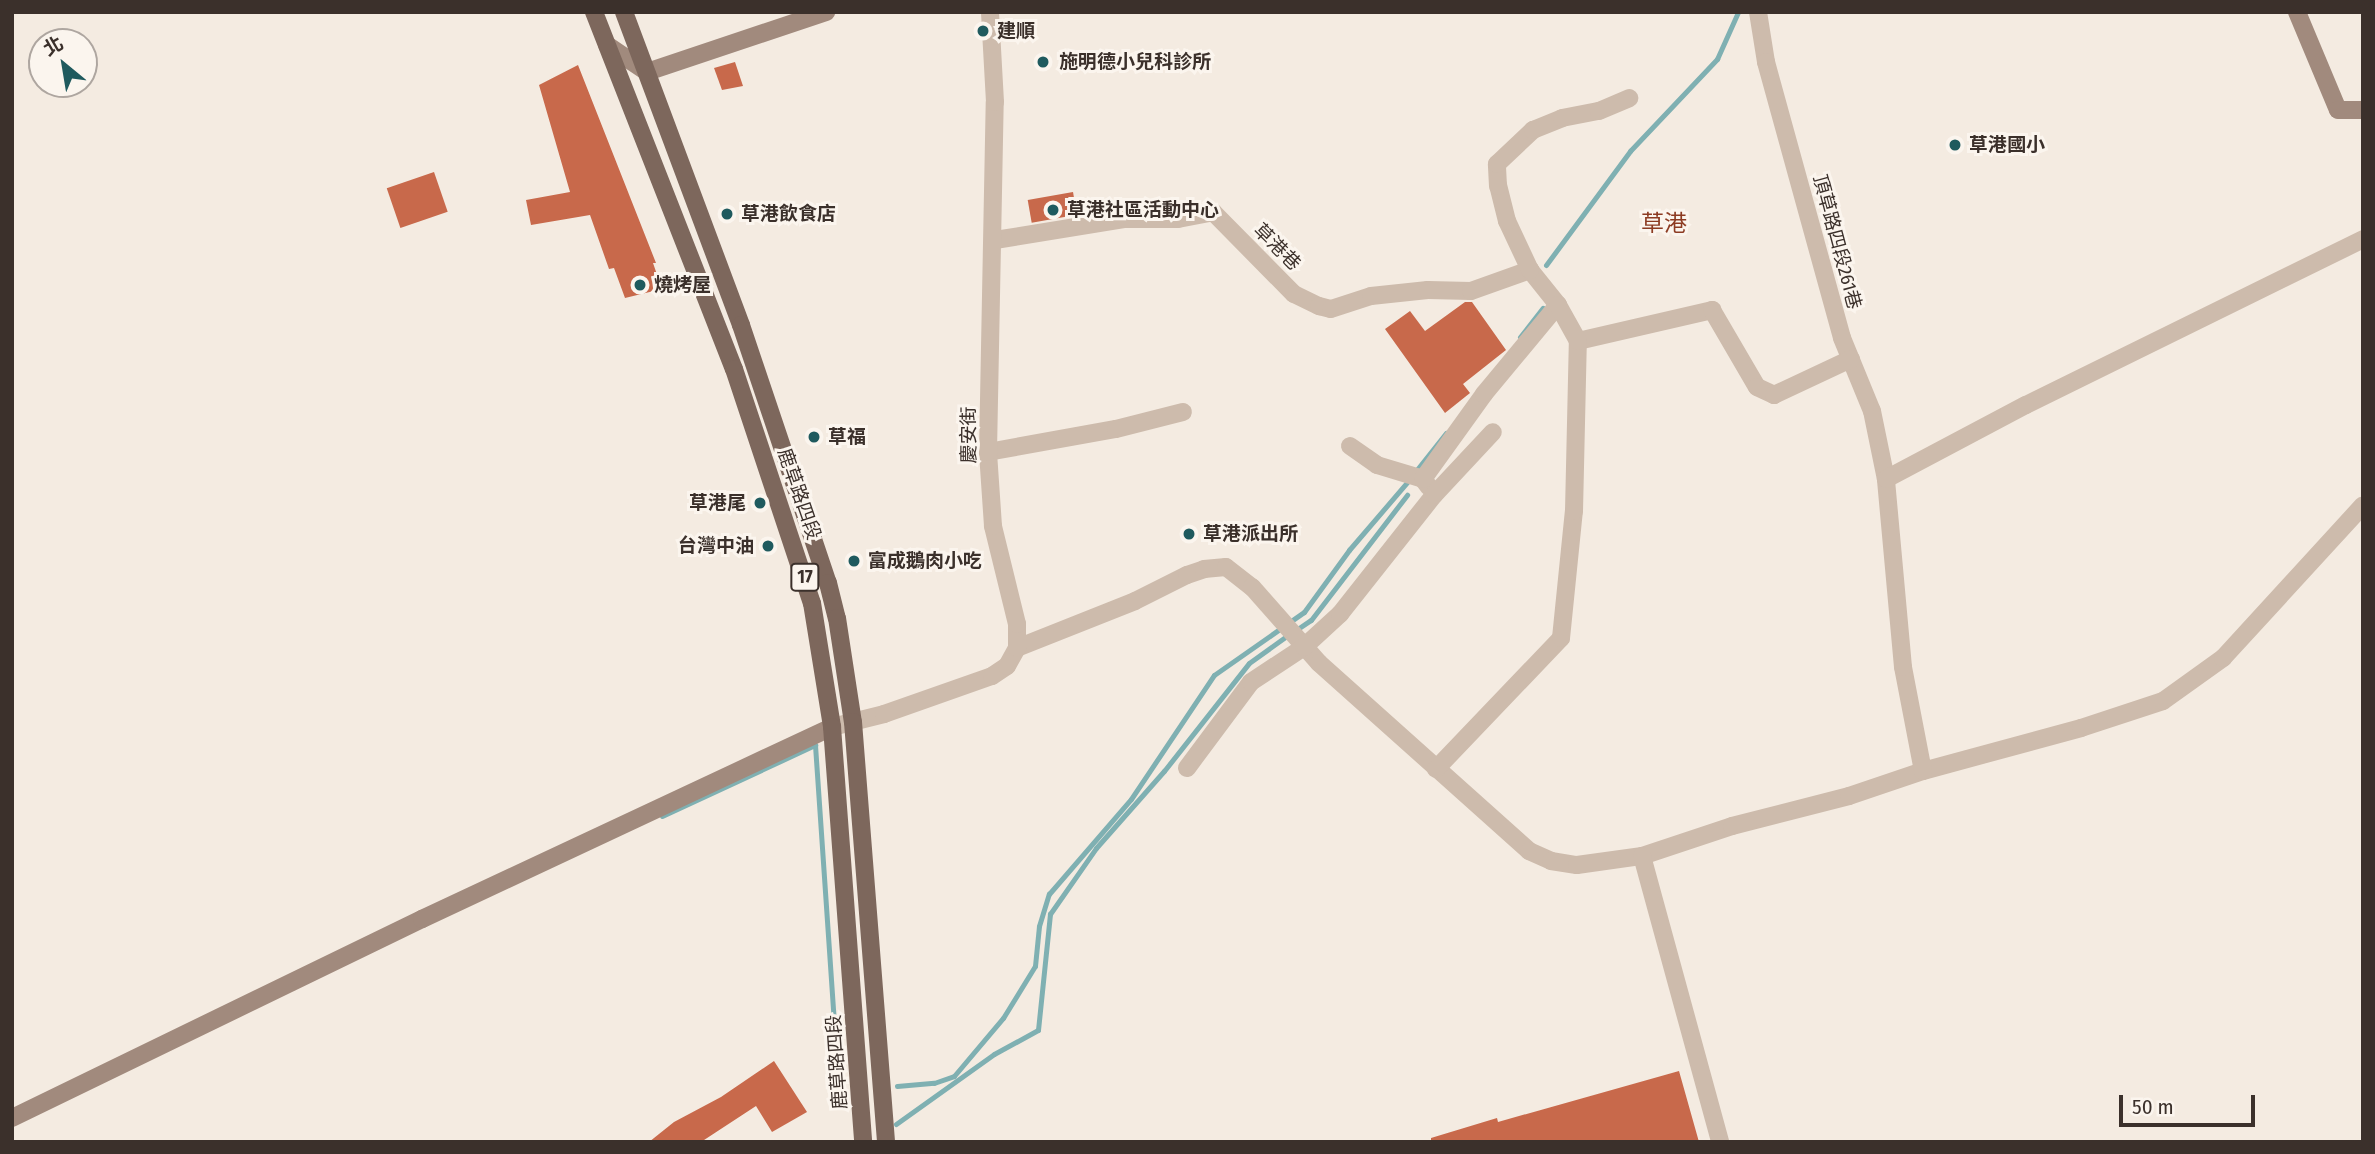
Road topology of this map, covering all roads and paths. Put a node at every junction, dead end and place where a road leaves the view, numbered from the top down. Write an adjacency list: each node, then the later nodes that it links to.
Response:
1 (594, 12): 7 (main road, 鹿草路四段 / 17)
2 (624, 12): 8 (main road, 鹿草路四段 / 17)
3 (826, 12): 8 (street)
4 (990, 12): 12 (street, 慶安街)
5 (1758, 12): 16 (street, 頂草路四段261巷)
6 (2297, 12): 10 (street)
7 (607, 45): 8 (street); 28 (main road, 鹿草路四段 / 17)
8 (647, 72): 27 (main road, 鹿草路四段 / 17)
9 (1629, 98): 13 (street)
10 (2363, 110)
11 (2363, 239): 22 (street)
12 (995, 240): 13 (street, 草港巷); 20 (street, 慶安街)
13 (1530, 270): 14 (street)
14 (1558, 305): 15 (street); 21 (street)
15 (1578, 341): 16 (street); 30 (street)
16 (1851, 359): 22 (street, 頂草路四段261巷)
17 (1182, 412): 20 (street)
18 (1493, 432): 23 (street)
19 (1350, 446): 21 (street)
20 (988, 452): 26 (street, 慶安街)
21 (1423, 479): 23 (street)
22 (1886, 479): 31 (street, 頂草路四段261巷)
23 (1434, 495): 25 (street)
24 (2363, 505): 31 (street)
25 (1300, 643): 26 (street); 29 (street); 30 (street)
26 (1017, 648): 27 (street)
27 (853, 722): 28 (street); 35 (main road, 鹿草路四段 / 17)
28 (832, 727): 33 (street); 34 (main road, 鹿草路四段 / 17)
29 (1187, 768)
30 (1436, 769): 32 (street)
31 (1923, 771): 32 (street)
32 (1642, 856): 36 (street)
33 (12, 1118)
34 (863, 1142)
35 (886, 1142)
36 (1720, 1142)

